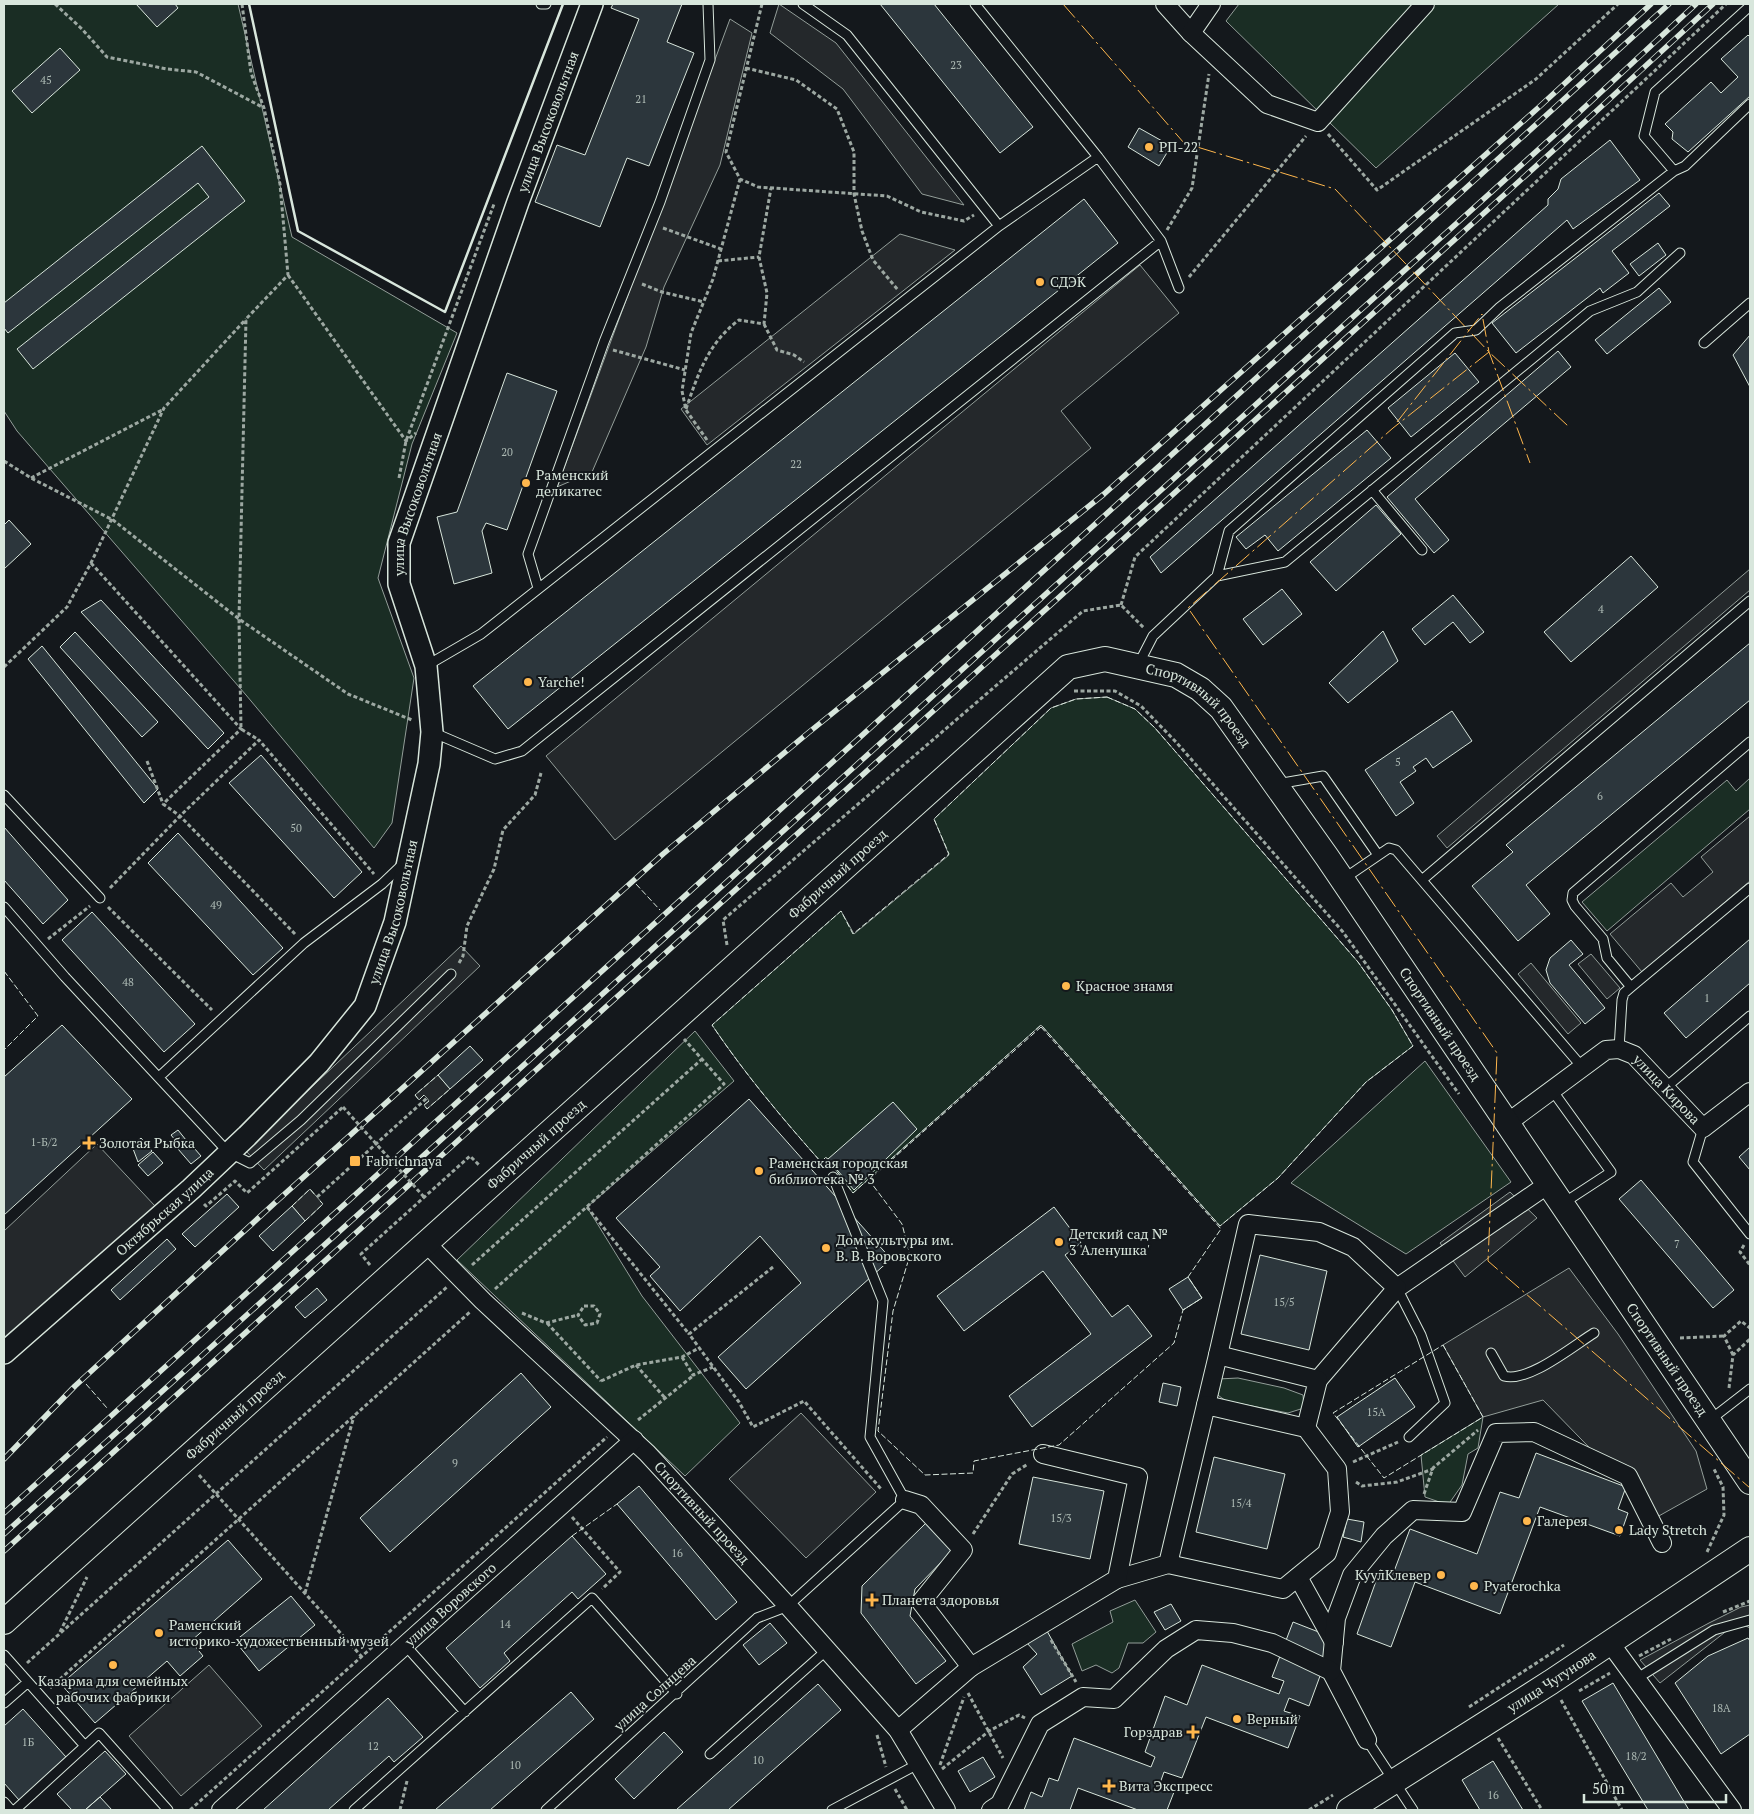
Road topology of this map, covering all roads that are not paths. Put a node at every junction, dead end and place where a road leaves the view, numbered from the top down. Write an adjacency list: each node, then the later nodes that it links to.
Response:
1 (541, 4): 2 (lane)
2 (546, 4)
3 (592, 4): 27 (street, улица Высоковольтная)
4 (708, 4): 24 (lane)
5 (803, 4): 15 (lane)
6 (975, 4): 13 (lane)
7 (1165, 4): 11 (street)
8 (1211, 4): 11 (street)
9 (1425, 4): 11 (street)
10 (1750, 6): 14 (lane)
11 (1192, 33)
12 (1750, 104): 14 (lane)
13 (1098, 157): 15 (lane); 16 (lane)
14 (1674, 171): 23 (lane)
15 (999, 226): 24 (lane)
16 (1161, 241): 18 (lane); 29 (lane)
17 (1680, 253): 21 (lane)
18 (1179, 288)
19 (1750, 303): 20 (lane)
20 (1704, 343)
21 (1372, 490): 22 (lane); 23 (lane)
22 (1422, 550)
23 (1217, 576): 26 (lane)
24 (538, 588): 27 (lane)
25 (1750, 601): 36 (lane)
26 (1138, 665): 28 (main road, Спортивный проезд); 31 (main road, Спортивный проезд)
27 (426, 666): 29 (street, улица Высоковольтная)
28 (1068, 667): 57 (main road, Фабричный проезд)
29 (432, 732): 34 (street, улица Высоковольтная)
30 (1750, 742): 41 (lane)
31 (1275, 784): 33 (lane); 35 (main road, Спортивный проезд)
32 (4, 795): 38 (lane)
33 (1378, 855): 35 (lane); 36 (lane)
34 (410, 857): 44 (street, улица Высоковольтная); 46 (lane)
35 (1342, 880): 50 (main road, Спортивный проезд)
36 (1422, 880): 45 (lane)
37 (1750, 888): 41 (lane)
38 (100, 898)
39 (4, 907): 46 (lane)
40 (451, 974): 52 (lane)
41 (1631, 987): 43 (lane)
42 (1750, 1016): 47 (lane)
43 (1619, 1049): 45 (street, улица Кирова); 47 (street, улица Кирова)
44 (319, 1064): 52 (street, Октябрьская улица)
45 (1583, 1068): 48 (street, улица Кирова)
46 (159, 1077): 52 (lane)
47 (1665, 1088): 51 (street, улица Кирова)
48 (1552, 1090): 50 (street, улица Кирова); 55 (lane)
49 (1750, 1092): 51 (street, улица Кирова)
50 (1506, 1124): 54 (main road, Спортивный проезд)
51 (1703, 1128): 56 (lane)
52 (228, 1152): 61 (street, Октябрьская улица)
53 (833, 1177): 72 (lane)
54 (1547, 1185): 55 (main road, Спортивный проезд); 58 (street)
55 (1561, 1205): 66 (main road, Спортивный проезд)
56 (1750, 1234)
57 (426, 1243): 69 (street, Спортивный проезд); 80 (main road, Фабричный проезд)
58 (1397, 1288): 62 (street); 63 (street); 68 (lane)
59 (1594, 1333): 60 (lane)
60 (1491, 1353)
61 (4, 1354)
62 (1218, 1355): 63 (street); 65 (street)
63 (1318, 1380): 67 (street)
64 (1750, 1390): 66 (lane)
65 (1206, 1405): 67 (street); 75 (street)
66 (1708, 1421): 71 (main road, Спортивный проезд)
67 (1306, 1428): 76 (street)
68 (1409, 1437)
69 (634, 1440): 78 (street, Спортивный проезд); 83 (street, улица Воровского)
70 (1044, 1454): 77 (street)
71 (1750, 1482)
72 (905, 1500): 78 (lane); 86 (street)
73 (1662, 1543): 81 (street)
74 (1750, 1549): 82 (main road, улица Чугунова)
75 (1168, 1564): 76 (street); 77 (street)
76 (1298, 1577): 81 (street)
77 (1117, 1579): 86 (street)
78 (788, 1606): 84 (street, Спортивный проезд); 90 (lane, улица Солнцева)
79 (1750, 1620): 88 (lane)
80 (4, 1622)
81 (1334, 1642): 87 (street)
82 (1610, 1643): 88 (street); 98 (main road, улица Чугунова)
83 (406, 1645): 92 (lane); 102 (street, улица Воровского)
84 (828, 1649): 93 (street, Спортивный проезд); 96 (lane)
85 (4, 1654): 89 (lane)
86 (971, 1667): 93 (street)
87 (1332, 1671): 94 (street); 107 (street)
88 (1636, 1679): 110 (street)
89 (28, 1682): 91 (lane); 95 (lane)
90 (677, 1694): 92 (lane); 104 (lane, улица Солнцева)
91 (4, 1703)
92 (465, 1712): 103 (lane)
93 (898, 1730): 97 (street, Спортивный проезд)
94 (1367, 1740): 98 (lane)
95 (85, 1746): 100 (lane); 101 (lane)
96 (710, 1754)
97 (918, 1764): 105 (lane); 106 (street, Спортивный проезд)
98 (1396, 1780): 108 (main road, улица Чугунова); 109 (lane)
99 (4, 1802): 100 (lane)
100 (13, 1810)
101 (168, 1810)
102 (221, 1810)
103 (354, 1810)
104 (546, 1810)
105 (832, 1810)
106 (946, 1810)
107 (991, 1810)
108 (1349, 1810)
109 (1414, 1810)
110 (1732, 1810)

